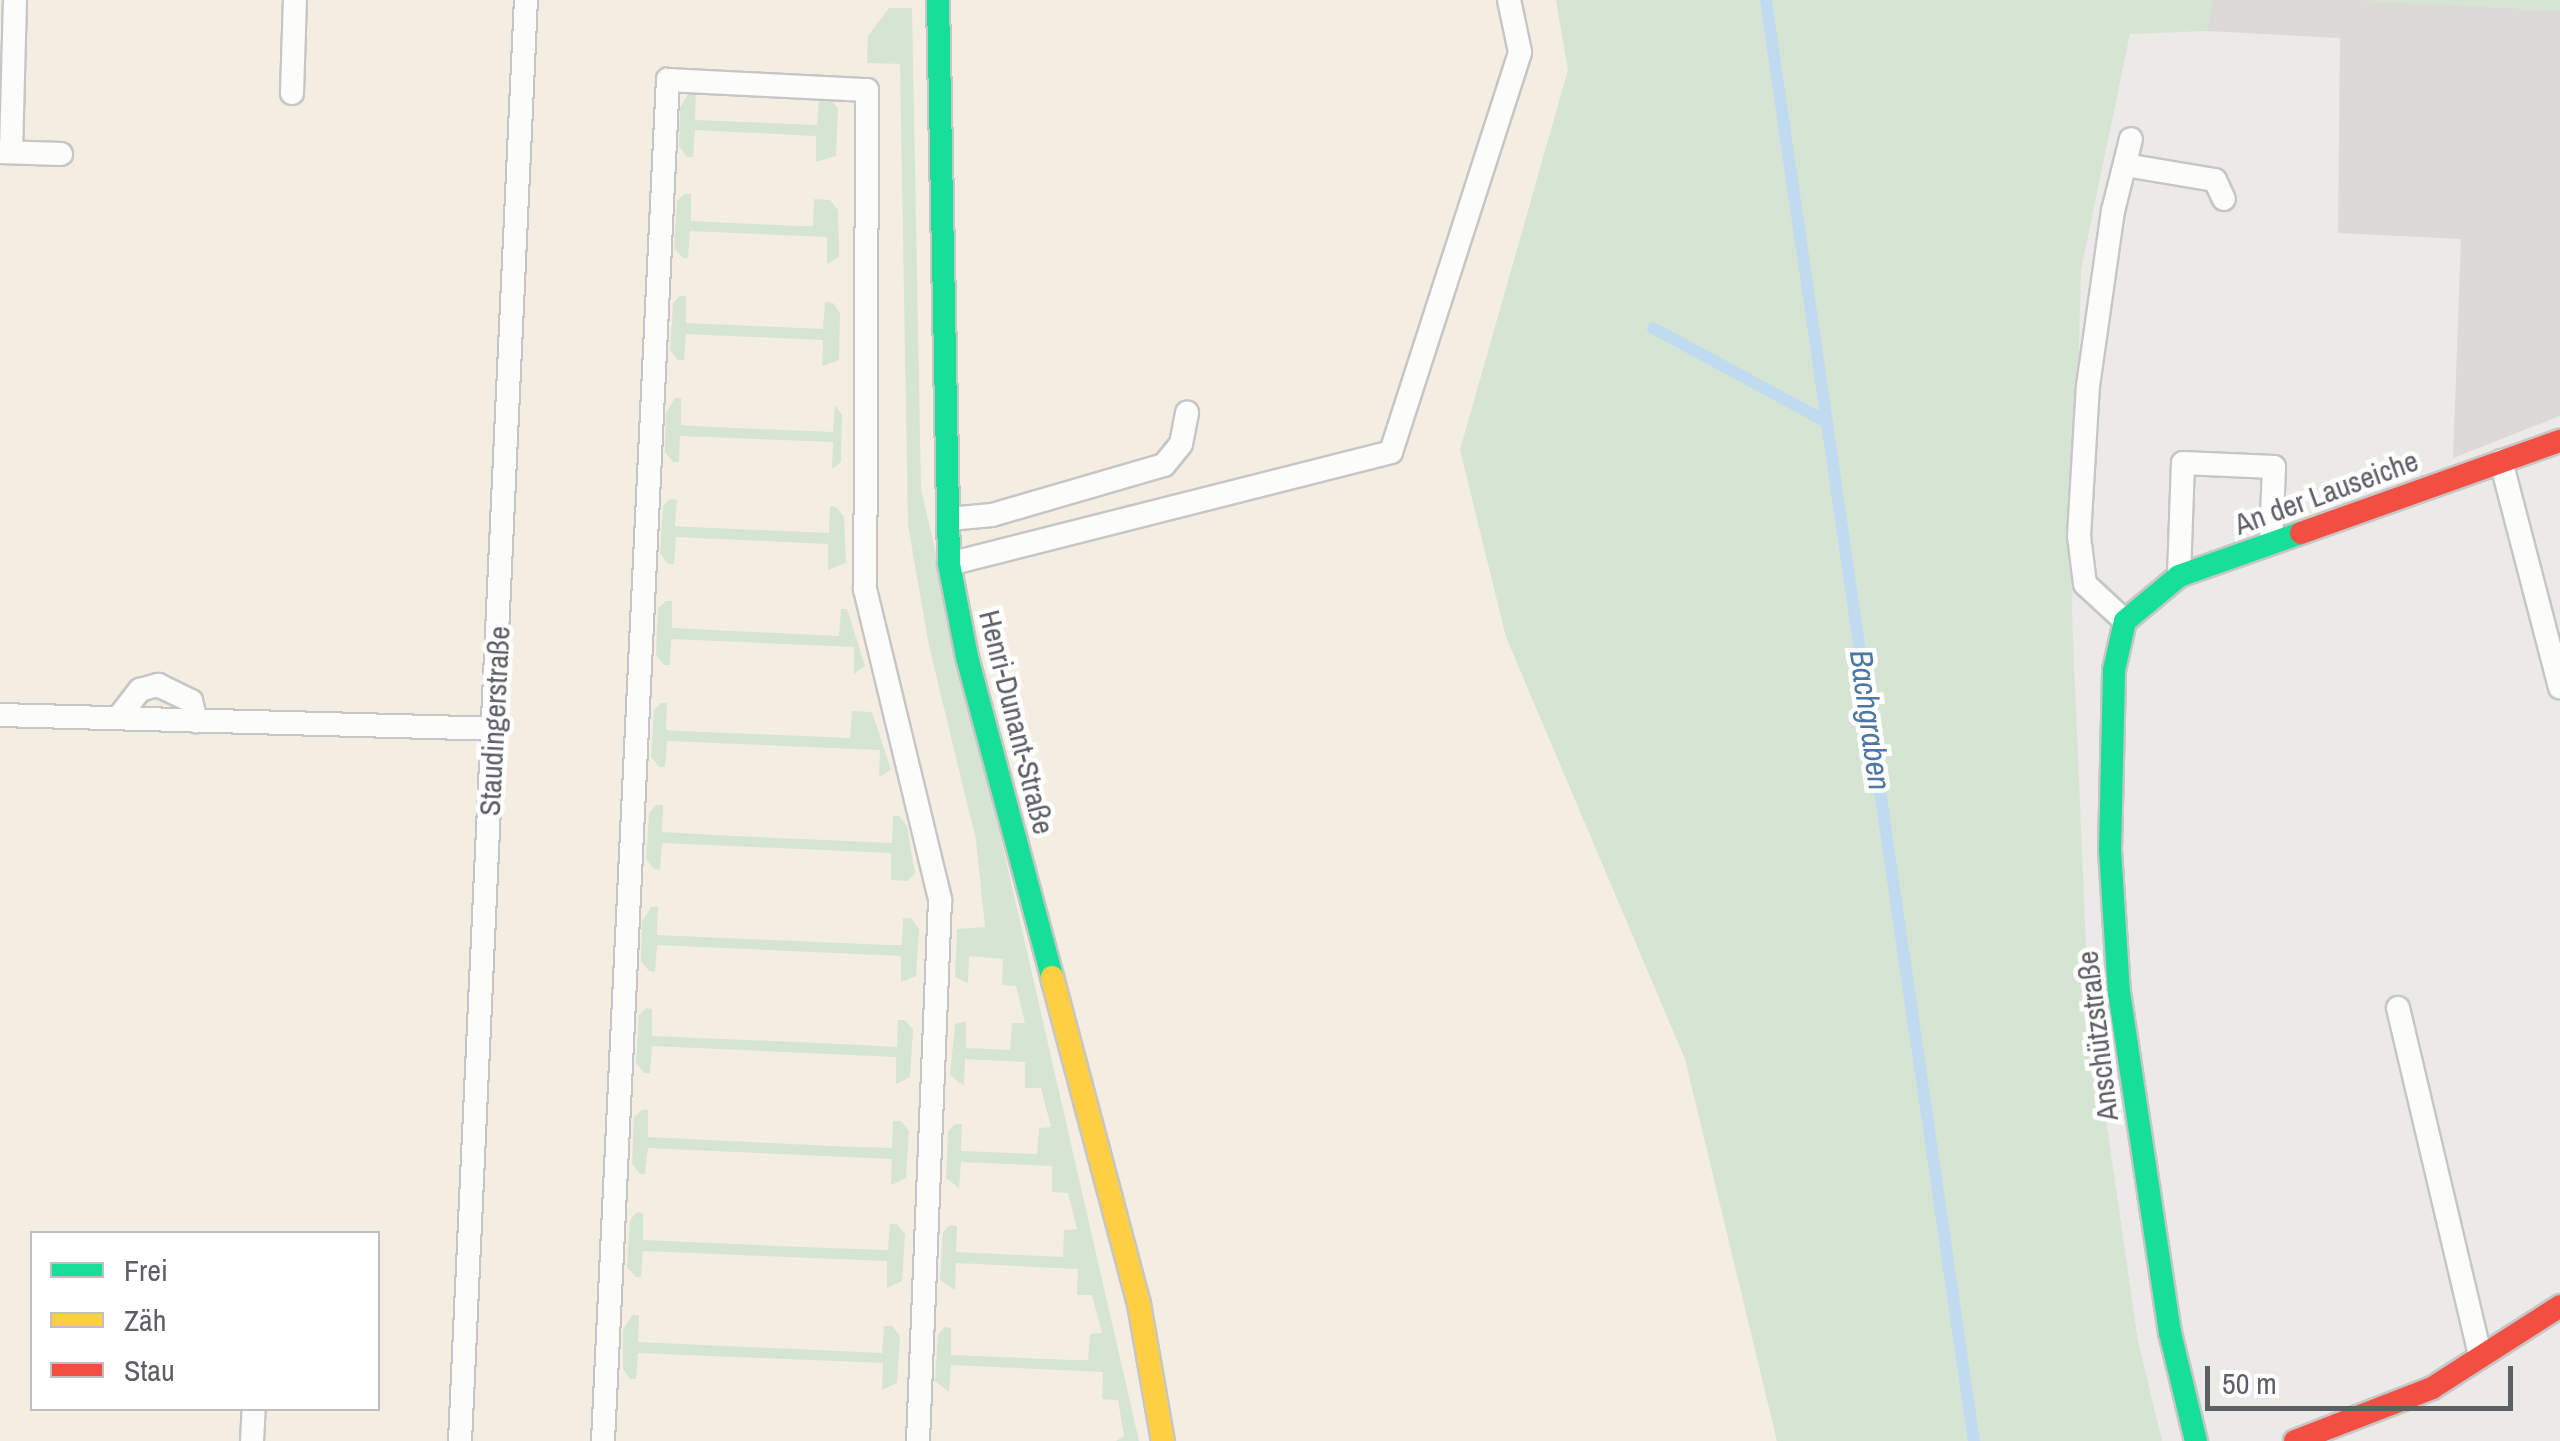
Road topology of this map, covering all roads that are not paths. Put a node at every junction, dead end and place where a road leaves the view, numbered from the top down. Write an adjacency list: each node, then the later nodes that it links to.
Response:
1 (15, 0): 8 (lane)
2 (295, 0): 6 (lane)
3 (526, 0): 24 (lane, Staudingerstraße)
4 (938, 0): 15 (street, Henri-Dunant-Straße)
5 (1509, 0): 17 (lane)
6 (292, 93)
7 (2131, 139): 10 (lane)
8 (6, 152): 9 (lane)
9 (61, 154)
10 (2125, 165): 11 (lane); 19 (lane)
11 (2224, 198)
12 (1187, 413): 15 (lane)
13 (2560, 441): 14 (street, An der Lauseiche)
14 (2501, 461): 16 (street, An der Lauseiche); 20 (lane)
15 (946, 519): 17 (street, Henri-Dunant-Straße)
16 (2271, 544): 18 (street, An der Lauseiche); 18 (lane)
17 (949, 564): 33 (street, Henri-Dunant-Straße)
18 (2178, 576): 19 (street, An der Lauseiche)
19 (2125, 621): 34 (street, Anschützstraße)
20 (2560, 687)
21 (0, 714): 22 (lane)
22 (118, 718): 23 (lane); 23 (lane)
23 (196, 720): 24 (lane)
24 (494, 730): 30 (lane, Staudingerstraße)
25 (2398, 1008): 27 (lane)
26 (2560, 1306): 27 (street)
27 (2481, 1359): 35 (street)
28 (254, 1411): 29 (lane)
29 (252, 1441)
30 (460, 1441)
31 (603, 1441): 32 (lane)
32 (918, 1441)
33 (1163, 1441)
34 (2196, 1441)
35 (2295, 1441)

